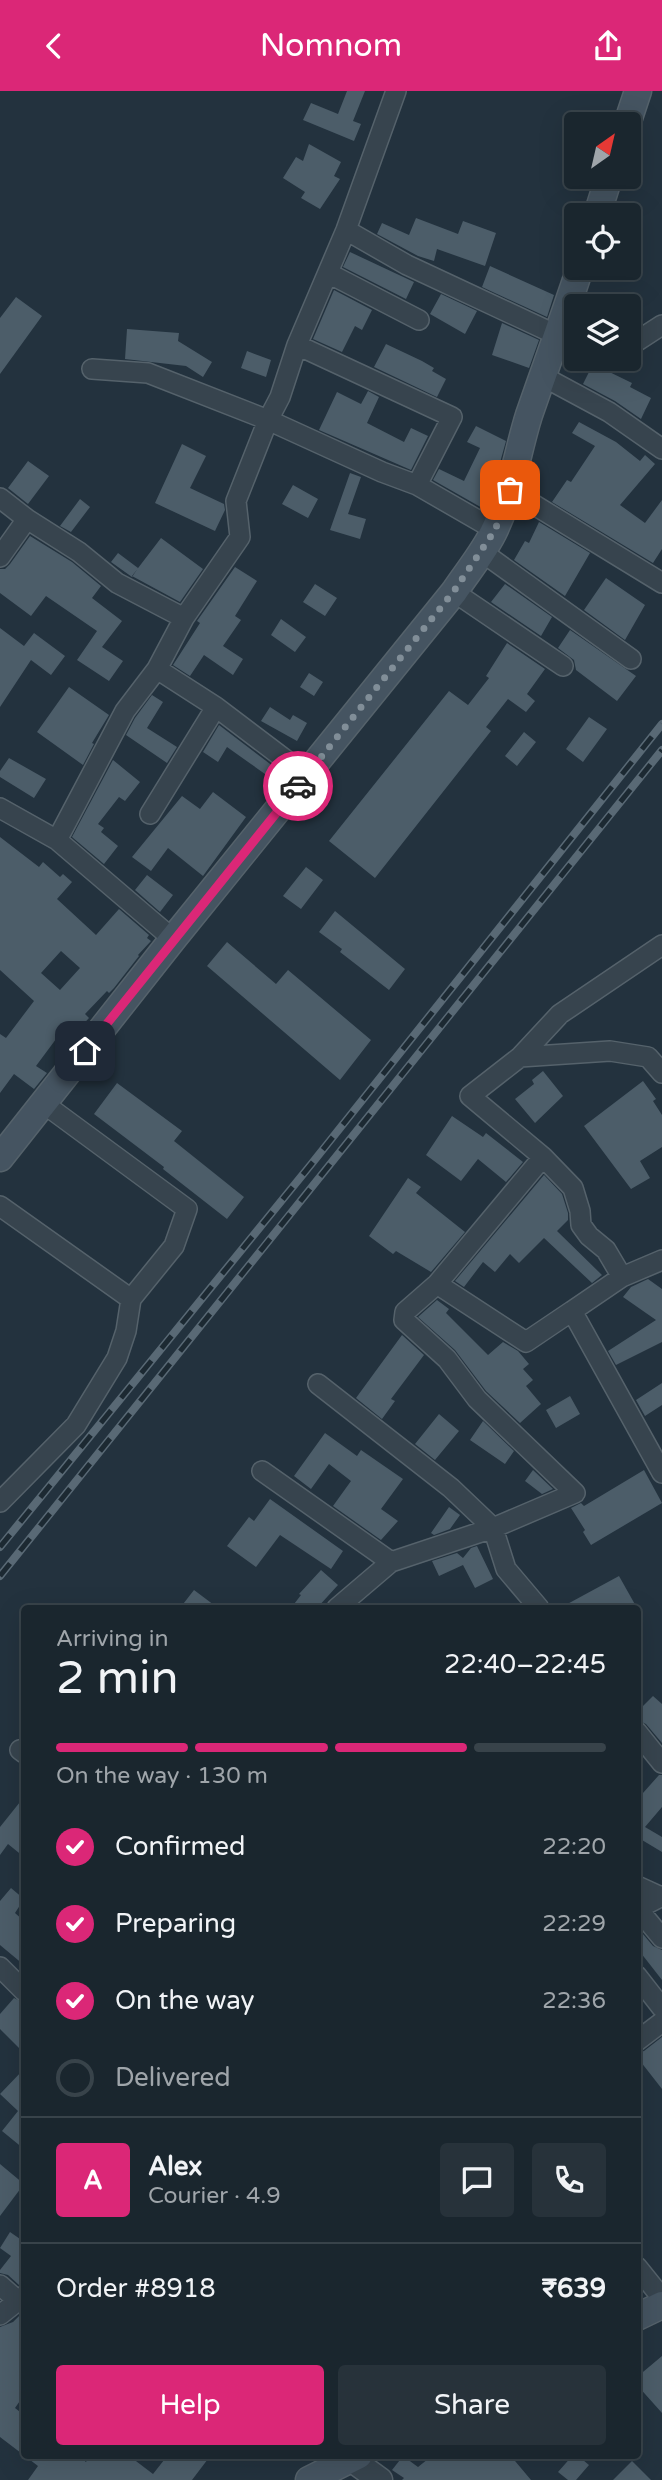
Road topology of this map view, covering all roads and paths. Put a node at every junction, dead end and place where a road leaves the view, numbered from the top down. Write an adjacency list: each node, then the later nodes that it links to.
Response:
1 (396, 91): 4 (street)
2 (638, 91): 3 (main road)
3 (631, 112)
4 (346, 230): 5 (street); 8 (street)
5 (328, 273): 6 (street); 11 (street)
6 (419, 320)
7 (662, 324): 9 (street)
8 (564, 338)
9 (641, 338)
10 (564, 344): 13 (main road)
11 (297, 345): 14 (street); 16 (street)
12 (92, 369): 14 (street)
13 (544, 377): 15 (street); 17 (main road)
14 (268, 420): 16 (street); 24 (street)
15 (662, 449)
16 (417, 485): 20 (street)
17 (510, 490): 20 (main road); 22 (street)
18 (0, 498): 19 (street)
19 (27, 519): 21 (street); 24 (street)
20 (488, 541): 23 (main road); 25 (street)
21 (0, 557)
22 (662, 583)
23 (454, 591): 26 (street); 29 (main road)
24 (184, 618): 27 (street)
25 (631, 659)
26 (563, 666)
27 (157, 669): 28 (street); 32 (street)
28 (216, 707): 29 (street); 31 (street)
29 (307, 776): 33 (main road)
30 (0, 808): 32 (street)
31 (150, 814)
32 (57, 840): 33 (street)
33 (173, 939): 37 (main road)
34 (662, 945): 35 (street)
35 (520, 1056): 36 (street); 38 (street)
36 (662, 1073)
37 (43, 1103): 39 (main road); 44 (street)
38 (543, 1157): 42 (street); 43 (street)
39 (0, 1158)
40 (0, 1206): 44 (street)
41 (662, 1260): 42 (street)
42 (622, 1277): 45 (street)
43 (437, 1284): 45 (street); 50 (street)
44 (131, 1299): 49 (street)
45 (572, 1311): 48 (street)
46 (318, 1384): 50 (street)
47 (262, 1471): 51 (street)
48 (662, 1473)
49 (0, 1502)
50 (493, 1528): 51 (street); 53 (street)
51 (391, 1562): 52 (street)
52 (341, 1605)
53 (536, 1605)
54 (641, 1737): 55 (street)
55 (662, 1763)
56 (641, 1888): 57 (street)
57 (661, 1896): 58 (street)
58 (641, 1906)
59 (641, 1913): 60 (street)
60 (662, 1938)
61 (0, 1967): 63 (street)
62 (641, 1981): 64 (street)
63 (21, 1988)
64 (662, 2008)
65 (662, 2022): 66 (street)
66 (641, 2038)
67 (641, 2272): 70 (street)
68 (0, 2285): 69 (street)
69 (21, 2298): 72 (street)
70 (662, 2298)
71 (662, 2305): 73 (main road)
72 (0, 2315)
73 (641, 2315)
74 (345, 2459): 76 (main road)
75 (348, 2459): 77 (street)
76 (309, 2480)
77 (380, 2480)

